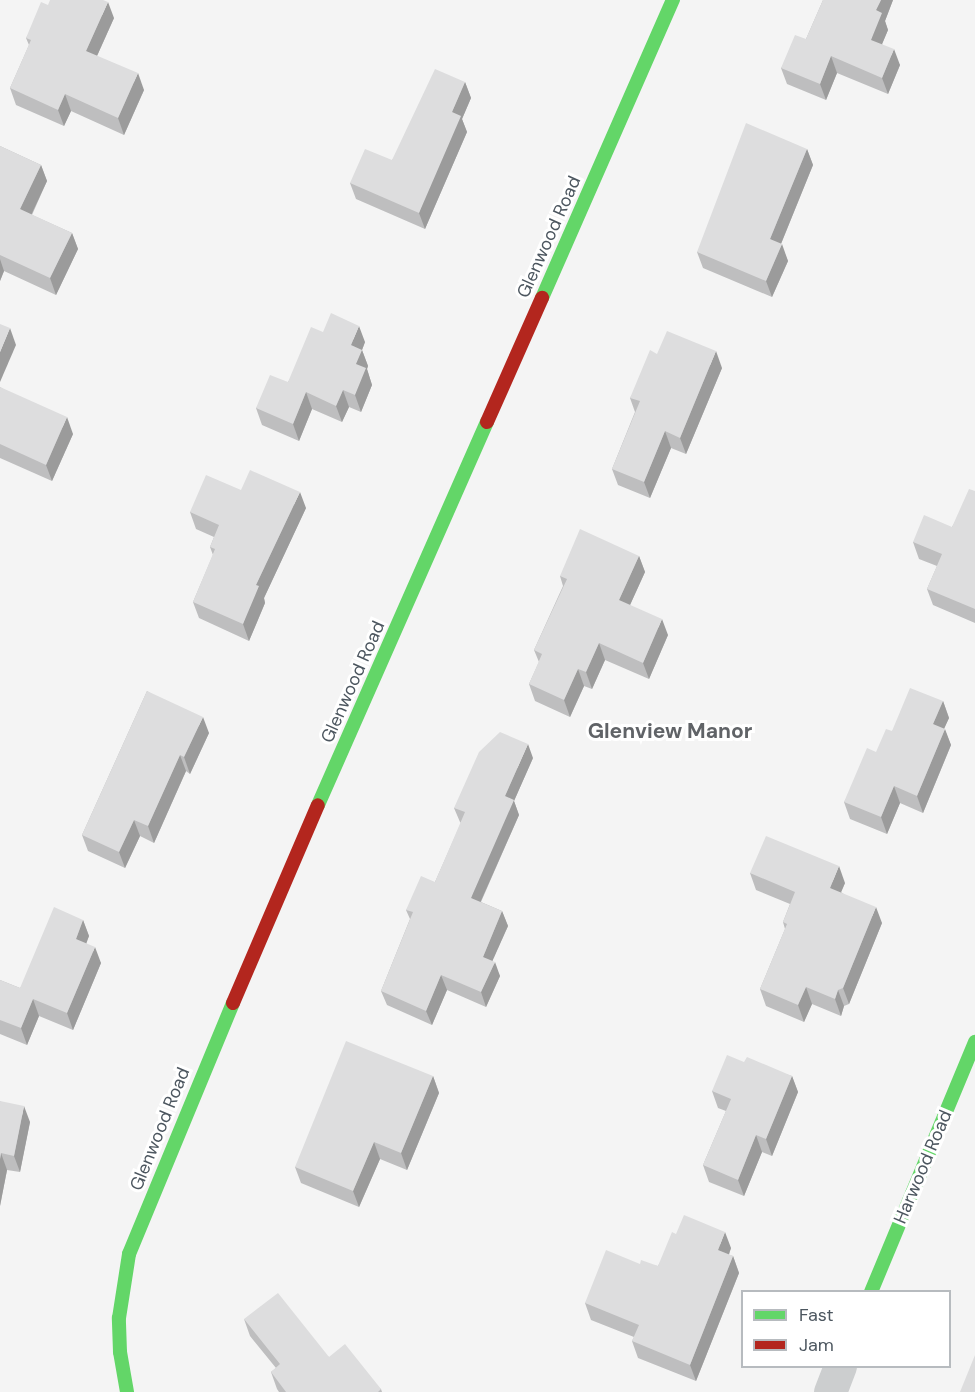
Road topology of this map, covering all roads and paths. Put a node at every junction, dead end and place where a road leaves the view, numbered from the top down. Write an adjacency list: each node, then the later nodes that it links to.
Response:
1 (673, 0): 5 (street, Glenwood Road)
2 (975, 1042): 3 (street, Harwood Road)
3 (873, 1290)
4 (839, 1368): 6 (street)
5 (127, 1392)
6 (830, 1392)

